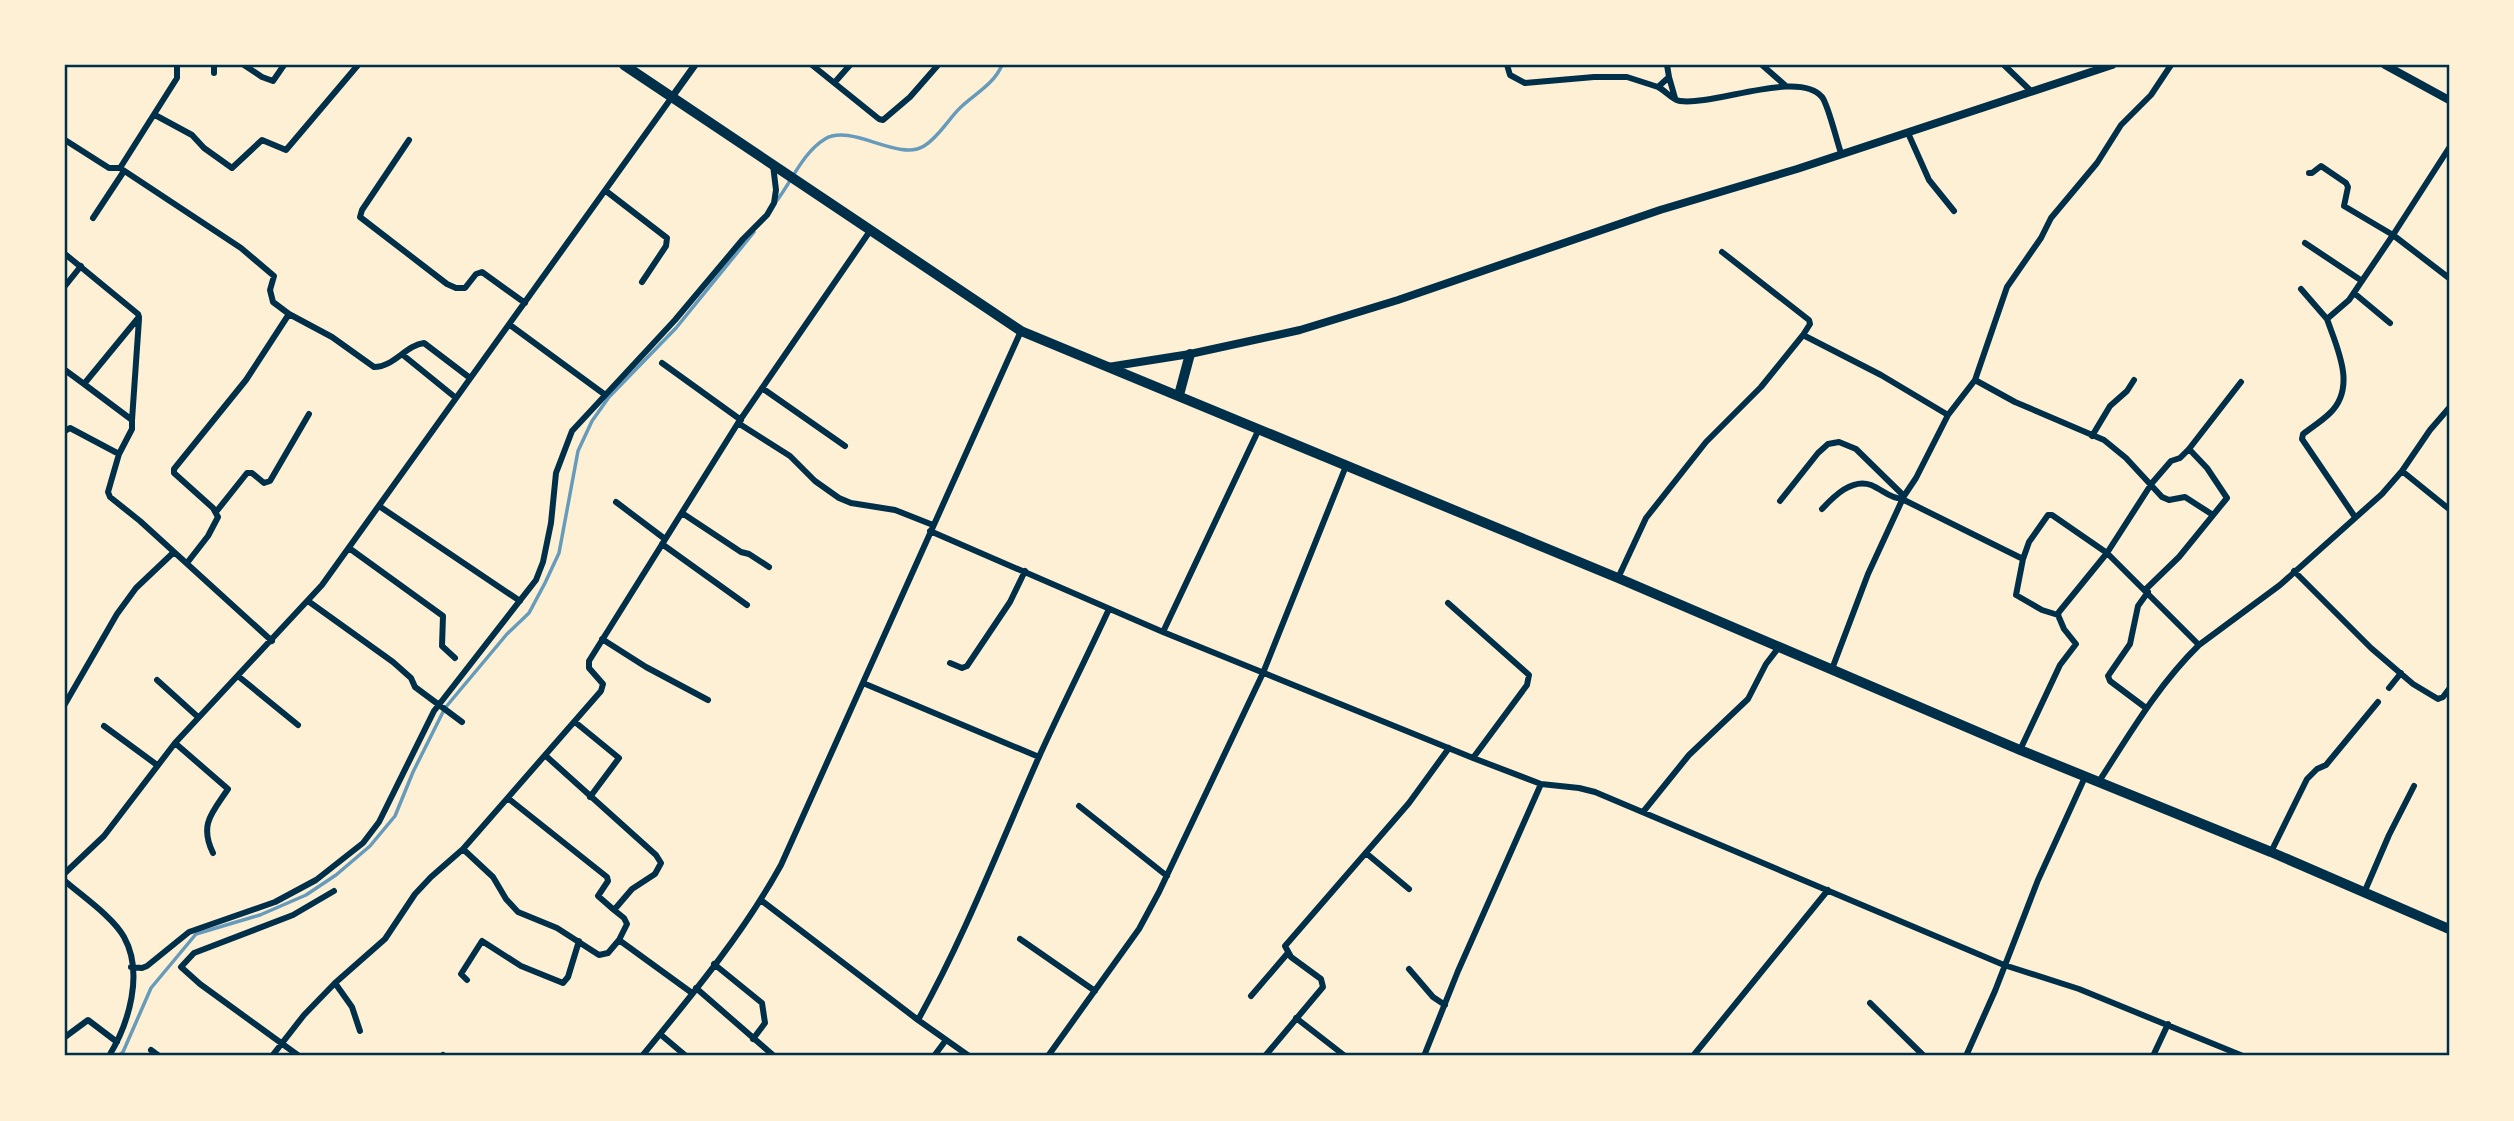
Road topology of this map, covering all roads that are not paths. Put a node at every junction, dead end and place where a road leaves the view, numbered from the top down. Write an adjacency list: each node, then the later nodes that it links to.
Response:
1 (177, 65): 27 (street)
2 (214, 65): 18 (street)
3 (244, 65): 4 (street)
4 (284, 65)
5 (358, 65): 27 (street)
6 (624, 65): 24 (highway)
7 (695, 65): 24 (street)
8 (811, 65): 20 (street)
9 (850, 65): 20 (street)
10 (938, 65): 20 (street)
11 (1507, 65): 22 (street)
12 (1667, 65): 19 (street)
13 (1762, 65): 21 (street)
14 (2004, 65): 23 (street)
15 (2112, 65): 23 (main road)
16 (2171, 65): 65 (street)
17 (2385, 65): 26 (main road)
18 (214, 73)
19 (1669, 77): 22 (street); 25 (street)
20 (835, 82)
21 (1786, 86): 25 (street); 32 (street)
22 (1658, 87): 25 (street)
23 (2032, 92): 28 (main road)
24 (672, 97): 33 (highway); 36 (street)
25 (1676, 100)
26 (2449, 100)
27 (155, 115): 34 (street)
28 (1908, 132): 32 (main road); 37 (street)
29 (65, 140): 34 (street)
30 (409, 140): 51 (street)
31 (2449, 148): 40 (street)
32 (1841, 153): 59 (main road)
33 (776, 165): 39 (highway); 70 (street)
34 (122, 169): 38 (street); 52 (street)
35 (2309, 173): 40 (street)
36 (606, 191): 47 (street); 51 (street)
37 (1954, 211)
38 (93, 218)
39 (870, 231): 57 (highway); 69 (street)
40 (2393, 235): 45 (street); 46 (street)
41 (2305, 243): 46 (street)
42 (1722, 252): 58 (street)
43 (65, 254): 44 (street)
44 (81, 265): 48 (street); 53 (street)
45 (2449, 278)
46 (2362, 281): 50 (street)
47 (642, 282)
48 (65, 286)
49 (2301, 289): 54 (street)
50 (2354, 293): 54 (street); 55 (street)
51 (525, 303): 56 (street)
52 (289, 314): 60 (street); 93 (street)
53 (139, 317): 68 (street); 76 (street)
54 (2327, 320): 96 (street)
55 (2390, 323)
56 (510, 325): 64 (street); 70 (street)
57 (1021, 331): 62 (highway); 97 (street)
58 (1803, 335): 75 (street); 107 (street)
59 (1190, 354): 62 (main road); 71 (highway)
60 (403, 355): 64 (street); 72 (street)
61 (662, 363): 77 (street)
62 (1108, 367): 71 (highway)
63 (65, 370): 68 (street)
64 (470, 378): 72 (street)
65 (1975, 380): 75 (street); 80 (street)
66 (2134, 380): 80 (street)
67 (2241, 382): 82 (street)
68 (84, 384): 76 (street)
69 (762, 388): 77 (street); 81 (street)
70 (604, 394): 110 (street)
71 (1179, 395): 78 (highway)
72 (456, 398): 90 (street)
73 (2449, 408): 85 (street)
74 (309, 414): 93 (street)
75 (1948, 415): 87 (street)
76 (132, 420): 83 (street)
77 (740, 422): 94 (street); 97 (street)
78 (1259, 429): 84 (highway); 115 (street)
79 (65, 431): 83 (street)
80 (2092, 436): 86 (street)
81 (845, 446)
82 (2189, 449): 86 (street); 95 (street)
83 (119, 454): 100 (street)
84 (1346, 466): 107 (highway); 123 (street)
85 (2402, 471): 92 (street); 96 (street)
86 (2152, 483): 95 (street); 101 (street)
87 (1903, 498): 88 (street); 91 (street); 102 (street); 122 (street)
88 (1780, 501)
89 (616, 502): 98 (street)
90 (379, 506): 99 (street); 110 (street)
91 (1822, 509)
92 (2449, 509)
93 (216, 512): 103 (street)
94 (682, 513): 98 (street); 104 (street)
95 (2213, 515): 108 (street)
96 (2354, 517): 106 (street)
97 (932, 528): 105 (street); 127 (street)
98 (664, 542): 112 (street); 116 (street)
99 (349, 548): 109 (street); 120 (street)
100 (174, 552): 103 (street); 132 (street)
101 (2107, 553): 102 (street); 108 (street); 114 (street)
102 (2023, 559): 114 (street)
103 (187, 563): 117 (street)
104 (769, 566)
105 (1025, 571): 113 (street); 121 (street)
106 (2294, 571): 118 (street); 124 (street)
107 (1618, 578): 119 (highway)
108 (2147, 591): 118 (street); 134 (street)
109 (308, 601): 117 (street); 133 (street)
110 (520, 601): 133 (street)
111 (1448, 603): 145 (street)
112 (747, 605)
113 (1109, 609): 115 (street); 144 (street)
114 (2058, 615): 142 (street)
115 (1163, 632): 123 (street)
116 (603, 639): 130 (street); 137 (street)
117 (272, 641): 125 (street)
118 (2199, 645): 134 (street)
119 (1779, 647): 122 (highway); 154 (street)
120 (455, 658)
121 (950, 663)
122 (1832, 669): 142 (highway)
123 (1263, 673): 141 (street); 160 (street)
124 (2401, 673): 128 (street); 129 (street)
125 (238, 676): 135 (street); 138 (street)
126 (157, 680): 135 (street)
127 (863, 683): 144 (street); 166 (street)
128 (2389, 688)
129 (2449, 689)
130 (708, 699)
131 (2378, 702): 156 (street)
132 (65, 704)
133 (440, 706): 136 (street); 175 (street)
134 (2146, 708): 148 (street)
135 (198, 717): 140 (street)
136 (462, 722)
137 (575, 722): 143 (street); 151 (street)
138 (298, 725)
139 (104, 726): 146 (street)
140 (174, 743): 146 (street); 157 (street)
141 (1449, 748): 145 (street); 158 (street)
142 (2020, 750): 147 (highway)
143 (546, 756): 151 (street); 152 (street)
144 (1039, 757): 185 (street)
145 (1473, 758): 149 (street)
146 (157, 765): 159 (street)
147 (2085, 777): 148 (highway); 174 (street)
148 (2098, 783): 156 (highway)
149 (1541, 784): 154 (street); 183 (street)
150 (2414, 786): 165 (street)
151 (590, 797): 167 (street)
152 (509, 799): 155 (street); 167 (street)
153 (1079, 806): 160 (street)
154 (1643, 812): 163 (street)
155 (463, 849): 171 (street); 178 (street)
156 (2271, 852): 165 (highway)
157 (214, 853)
158 (1366, 853): 162 (street); 172 (street)
159 (65, 873)
160 (1167, 876): 180 (street)
161 (65, 881): 175 (street)
162 (1409, 890)
163 (1828, 890): 174 (street); 208 (street)
164 (334, 891): 193 (street)
165 (2364, 893): 168 (highway)
166 (762, 901): 173 (street); 185 (street)
167 (614, 910): 170 (street)
168 (2449, 929)
169 (1020, 939): 180 (street)
170 (619, 940): 171 (street); 179 (street)
171 (579, 941): 177 (street)
172 (1287, 954): 181 (street); 184 (street)
173 (714, 964): 179 (street); 190 (street)
174 (2004, 965): 186 (street); 210 (street)
175 (131, 967): 192 (street)
176 (1409, 969): 183 (street)
177 (467, 980)
178 (335, 983): 187 (street); 193 (street)
179 (694, 990): 188 (street); 190 (street)
180 (1095, 991): 204 (street)
181 (1251, 996)
182 (1870, 1003): 209 (street)
183 (1445, 1005): 207 (street)
184 (1296, 1018): 205 (street); 206 (street)
185 (918, 1020): 191 (street)
186 (2168, 1024): 211 (street); 212 (street)
187 (360, 1031)
188 (660, 1034): 199 (street); 200 (street)
189 (65, 1037): 192 (street)
190 (753, 1039): 201 (street)
191 (946, 1040): 202 (street); 203 (street)
192 (117, 1042): 195 (street)
193 (281, 1044): 197 (street); 198 (street)
194 (151, 1050): 196 (street)
195 (109, 1056)
196 (159, 1056)
197 (272, 1056)
198 (299, 1056)
199 (642, 1056)
200 (686, 1056)
201 (774, 1056)
202 (933, 1056)
203 (969, 1056)
204 (1048, 1056)
205 (1265, 1056)
206 (1345, 1056)
207 (1424, 1056)
208 (1693, 1056)
209 (1924, 1056)
210 (1966, 1056)
211 (2153, 1056)
212 (2243, 1056)

